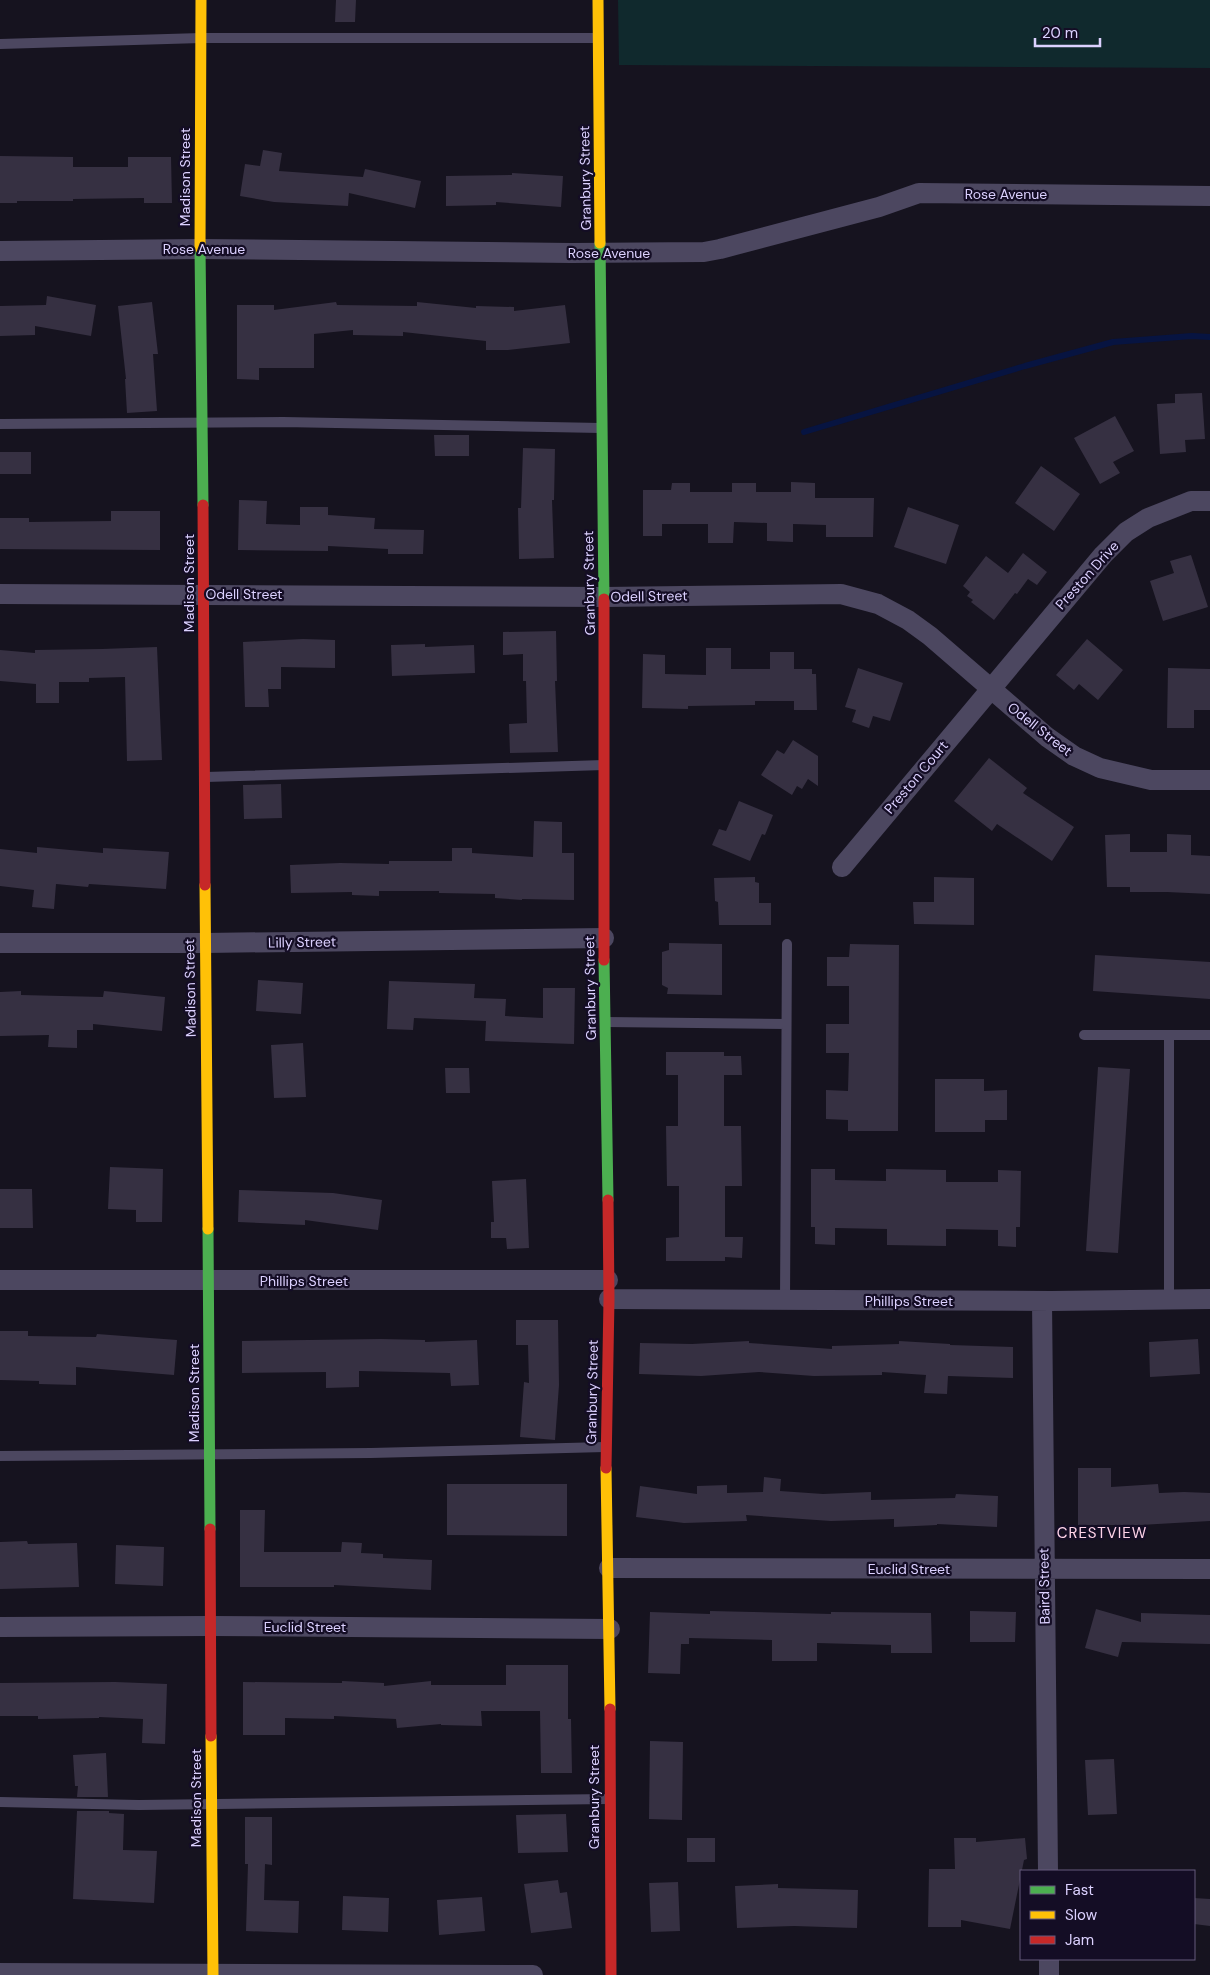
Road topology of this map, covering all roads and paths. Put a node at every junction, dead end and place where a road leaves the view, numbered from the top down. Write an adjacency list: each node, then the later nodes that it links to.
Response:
1 (201, 0): 3 (street, Madison Street)
2 (598, 0): 4 (street, Granbury Street)
3 (201, 38): 4 (lane); 5 (lane); 7 (street, Madison Street)
4 (598, 38): 9 (street, Granbury Street)
5 (0, 44)
6 (1210, 196): 9 (street, Rose Avenue)
7 (200, 249): 8 (street, Rose Avenue); 9 (street, Rose Avenue); 10 (street, Madison Street)
8 (0, 251)
9 (601, 253): 12 (street, Granbury Street)
10 (202, 423): 11 (lane); 12 (lane); 15 (street, Madison Street)
11 (0, 424)
12 (602, 428): 16 (street, Granbury Street)
13 (1210, 502): 17 (street, Preston Drive)
14 (0, 594): 15 (street, Odell Street)
15 (204, 594): 16 (street, Odell Street); 19 (street, Madison Street)
16 (604, 597): 17 (street, Odell Street); 18 (street, Granbury Street)
17 (990, 688): 20 (street, Odell Street); 21 (street, Preston Court)
18 (604, 765): 19 (lane); 22 (street, Granbury Street)
19 (205, 777): 24 (street, Madison Street)
20 (1210, 780)
21 (842, 867)
22 (604, 938): 24 (street, Lilly Street); 26 (street, Granbury Street)
23 (0, 942): 24 (street, Lilly Street)
24 (205, 943): 32 (street, Madison Street)
25 (787, 944): 27 (lane)
26 (605, 1022): 27 (lane); 33 (street, Granbury Street)
27 (786, 1024): 36 (lane)
28 (1084, 1035): 29 (lane)
29 (1169, 1035): 30 (lane); 34 (lane)
30 (1210, 1035)
31 (0, 1280): 32 (street, Phillips Street)
32 (209, 1280): 33 (street, Phillips Street); 39 (street, Madison Street)
33 (608, 1290): 36 (street, Phillips Street); 38 (street, Granbury Street)
34 (1169, 1299): 35 (street, Phillips Street); 37 (street, Phillips Street)
35 (1210, 1299)
36 (785, 1300): 37 (street, Phillips Street)
37 (1042, 1301): 42 (street, Baird Street)
38 (606, 1447): 39 (lane); 41 (street, Granbury Street)
39 (209, 1455): 40 (lane); 44 (street, Madison Street)
40 (0, 1456)
41 (609, 1568): 42 (street, Euclid Street); 46 (street, Granbury Street)
42 (1044, 1569): 43 (street, Euclid Street); 50 (street, Baird Street)
43 (1210, 1569)
44 (210, 1626): 45 (street, Euclid Street); 46 (street, Euclid Street); 49 (street, Madison Street)
45 (0, 1627)
46 (610, 1629): 47 (street, Granbury Street)
47 (609, 1799): 49 (lane); 55 (street, Granbury Street)
48 (0, 1802): 49 (lane)
49 (211, 1803): 53 (street, Madison Street)
50 (1048, 1870)
51 (1049, 1960): 56 (street)
52 (0, 1972): 53 (street)
53 (213, 1974): 54 (street)
54 (533, 1975)
55 (611, 1975)
56 (1049, 1975)

